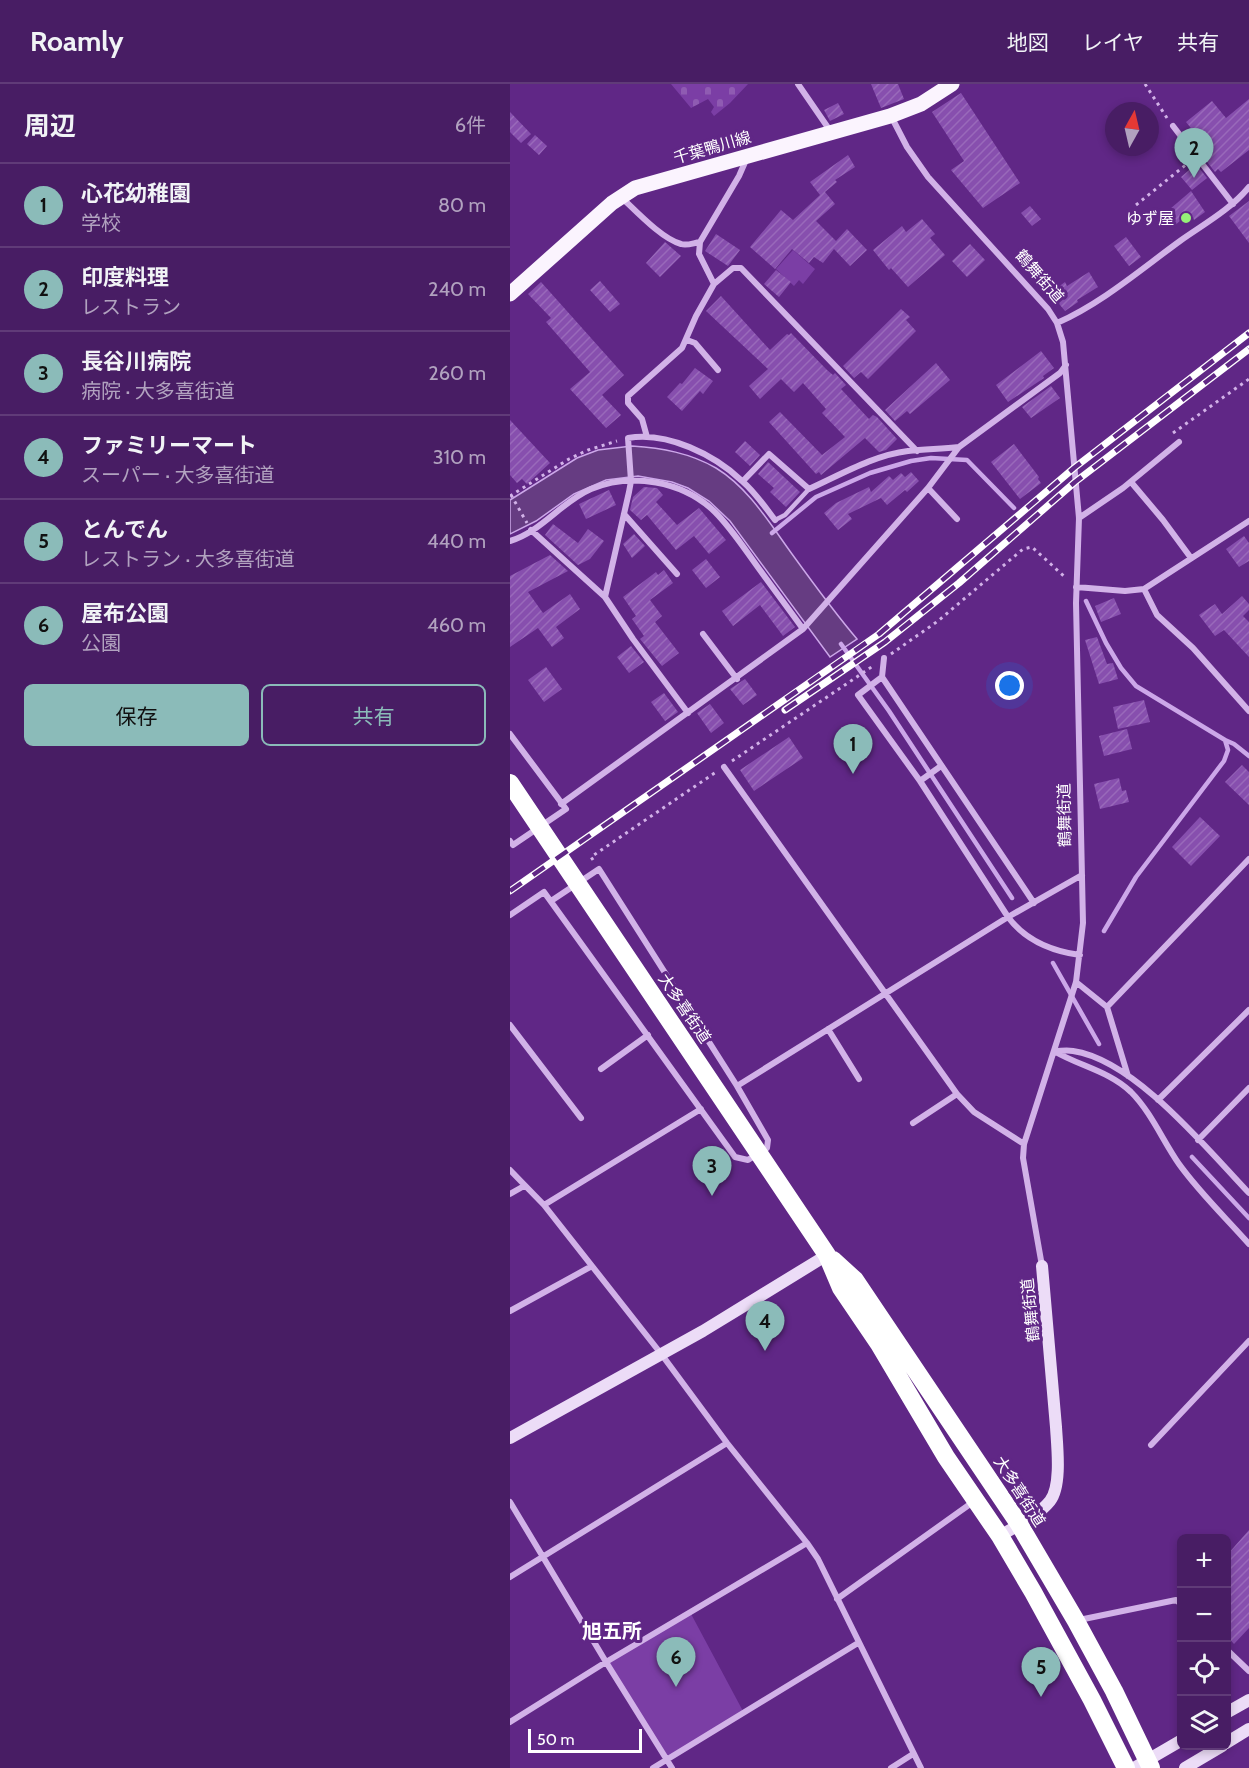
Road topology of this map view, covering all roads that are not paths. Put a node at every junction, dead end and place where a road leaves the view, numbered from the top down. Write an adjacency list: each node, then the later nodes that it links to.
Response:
1 (798, 84): 5 (street)
2 (952, 84): 3 (main road, 千葉鴨川線)
3 (890, 116): 5 (main road, 千葉鴨川線); 13 (street, 鶴舞街道)
4 (1173, 126): 9 (street)
5 (831, 132): 6 (main road, 千葉鴨川線)
6 (747, 156): 8 (main road, 千葉鴨川線); 10 (street)
7 (1249, 187): 9 (street)
8 (620, 197): 10 (street); 12 (main road, 千葉鴨川線)
9 (1233, 204): 13 (street)
10 (700, 242): 11 (street)
11 (714, 284): 14 (street); 20 (street)
12 (510, 294)
13 (1057, 323): 15 (street, 鶴舞街道)
14 (687, 340): 16 (street); 17 (street)
15 (1066, 364): 19 (street); 27 (street, 鶴舞街道)
16 (718, 370)
17 (647, 437): 21 (street); 22 (street)
18 (1179, 442): 23 (street)
19 (959, 447): 20 (street); 24 (street)
20 (916, 451): 25 (street)
21 (631, 481): 26 (street); 31 (street); 39 (street)
22 (743, 481): 25 (street); 29 (street)
23 (1131, 482): 27 (street); 34 (street)
24 (928, 488): 28 (street); 39 (street)
25 (808, 489): 29 (lane)
26 (624, 514): 35 (street); 38 (street)
27 (1079, 518): 36 (street, 鶴舞街道)
28 (957, 519)
29 (775, 520)
30 (1247, 523): 32 (street); 34 (street)
31 (531, 530): 33 (street); 38 (street)
32 (1249, 531)
33 (510, 541)
34 (1191, 558): 37 (street)
35 (677, 574)
36 (1076, 587): 37 (street); 54 (street, 鶴舞街道)
37 (1144, 589): 44 (street)
38 (605, 597): 45 (street)
39 (804, 628): 43 (street)
40 (703, 634): 43 (street)
41 (884, 658): 42 (street)
42 (882, 677): 47 (street); 49 (street)
43 (737, 678): 45 (street)
44 (1249, 711)
45 (688, 713): 51 (street)
46 (510, 734): 51 (street)
47 (941, 766): 49 (street); 56 (street)
48 (724, 767): 61 (street)
49 (920, 781): 58 (street)
50 (510, 783): 80 (highway, 大多喜街道)
51 (561, 804): 52 (street)
52 (510, 841)
53 (1249, 859): 62 (street)
54 (1082, 875): 56 (street); 59 (street, 鶴舞街道)
55 (551, 901): 57 (street); 66 (street); 71 (street)
56 (1034, 903): 58 (street)
57 (510, 915)
58 (1008, 916): 59 (street); 61 (street)
59 (1080, 956): 60 (street, 鶴舞街道)
60 (1076, 982): 62 (street); 67 (street, 鶴舞街道)
61 (885, 993): 65 (street); 73 (street)
62 (1107, 1007): 69 (street)
63 (1249, 1010): 74 (street)
64 (510, 1025): 76 (street)
65 (828, 1029): 70 (street); 71 (street)
66 (648, 1035): 68 (street); 75 (street)
67 (1054, 1051): 69 (street); 79 (street, 鶴舞街道); 86 (street)
68 (601, 1069)
69 (1128, 1076): 74 (street)
70 (859, 1079)
71 (737, 1086): 80 (street)
72 (1249, 1088): 78 (street)
73 (957, 1094): 77 (street); 79 (street)
74 (1158, 1100): 78 (street)
75 (701, 1109): 80 (street); 85 (street)
76 (581, 1118)
77 (913, 1123)
78 (1198, 1140): 83 (street)
79 (1024, 1144): 89 (street, 鶴舞街道)
80 (759, 1154): 87 (highway, 大多喜街道)
81 (510, 1170): 82 (street)
82 (524, 1186): 84 (street); 85 (street)
83 (1249, 1193)
84 (510, 1194)
85 (544, 1205): 88 (street)
86 (1249, 1244)
87 (827, 1255): 92 (street); 96 (highway, 大多喜街道); 98 (highway, 大多喜街道)
88 (592, 1266): 90 (street); 92 (street)
89 (1042, 1266): 98 (street, 鶴舞街道)
90 (510, 1311)
91 (1249, 1341): 95 (street)
92 (662, 1355): 93 (street); 94 (street)
93 (510, 1438)
94 (727, 1443): 100 (street); 101 (street)
95 (1151, 1445)
96 (975, 1500): 99 (highway, 大多喜街道); 103 (street)
97 (510, 1502): 101 (street)
98 (1019, 1524): 99 (street, 鶴舞街道); 105 (highway, 大多喜街道)
99 (1000, 1536): 124 (highway, 大多喜街道)
100 (807, 1543): 103 (street); 108 (street)
101 (544, 1556): 102 (street); 108 (street)
102 (510, 1577)
103 (837, 1599): 106 (street)
104 (1177, 1601): 105 (street)
105 (1076, 1621): 119 (highway, 大多喜街道)
106 (858, 1643): 117 (street); 118 (street)
107 (1231, 1653): 109 (street)
108 (606, 1662): 112 (street); 118 (street)
109 (1249, 1671)
110 (1249, 1700): 111 (street)
111 (1231, 1711)
112 (510, 1722)
113 (1249, 1729): 114 (street)
114 (1231, 1740)
115 (1177, 1743): 119 (street)
116 (1215, 1750): 125 (street)
117 (913, 1754): 122 (street); 123 (street)
118 (667, 1760): 120 (street); 121 (street)
119 (1144, 1765)
120 (653, 1768)
121 (672, 1768)
122 (891, 1768)
123 (921, 1768)
124 (1126, 1768)
125 (1185, 1768)

